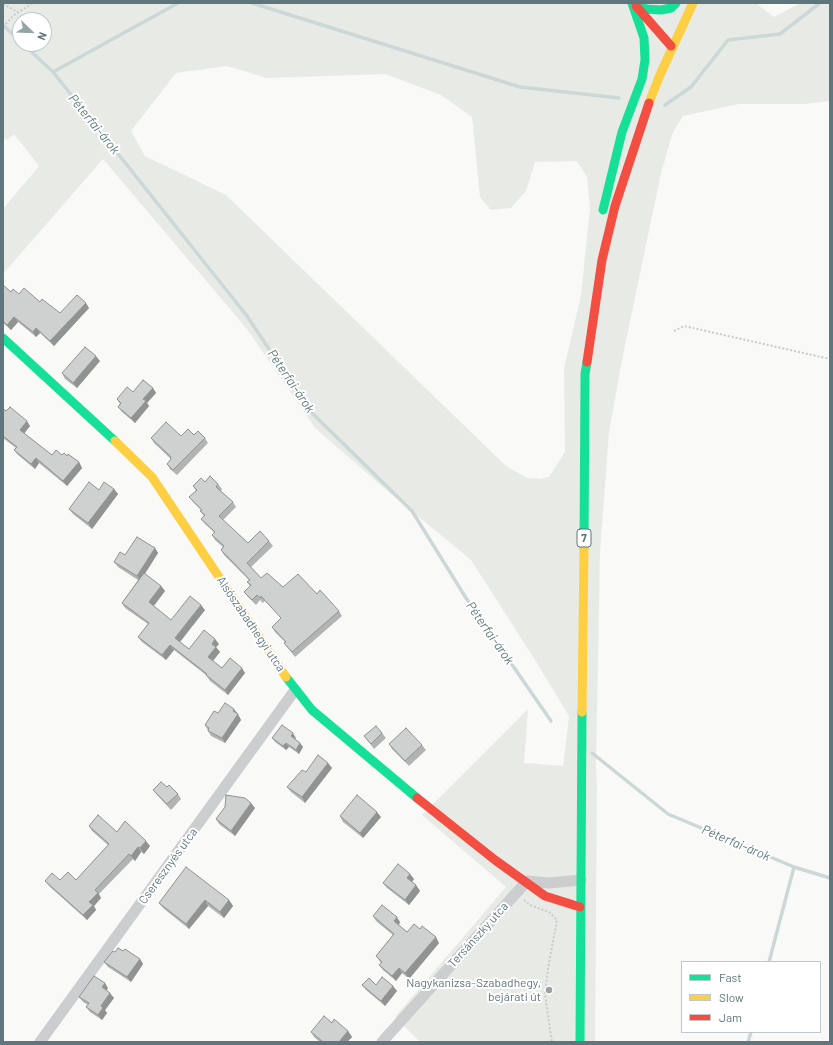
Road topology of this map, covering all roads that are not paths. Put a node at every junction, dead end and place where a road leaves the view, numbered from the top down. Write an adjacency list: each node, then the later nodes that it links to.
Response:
1 (633, 3): 2 (main road); 4 (main road); 5 (main road)
2 (676, 3)
3 (693, 3): 4 (main road, 7)
4 (671, 46): 5 (main road, 7)
5 (602, 260): 8 (main road, 7)
6 (3, 338): 7 (main road, Alsószabadhegyi utca)
7 (296, 690): 9 (main road, Alsószabadhegyi utca); 11 (street, Cseresznyés utca)
8 (581, 880): 9 (street); 10 (main road, 7)
9 (526, 881): 10 (main road, Alsószabadhegyi utca); 12 (street, Tersánszky utca)
10 (580, 907): 13 (main road, 7)
11 (40, 1042)
12 (382, 1042)
13 (580, 1042)

